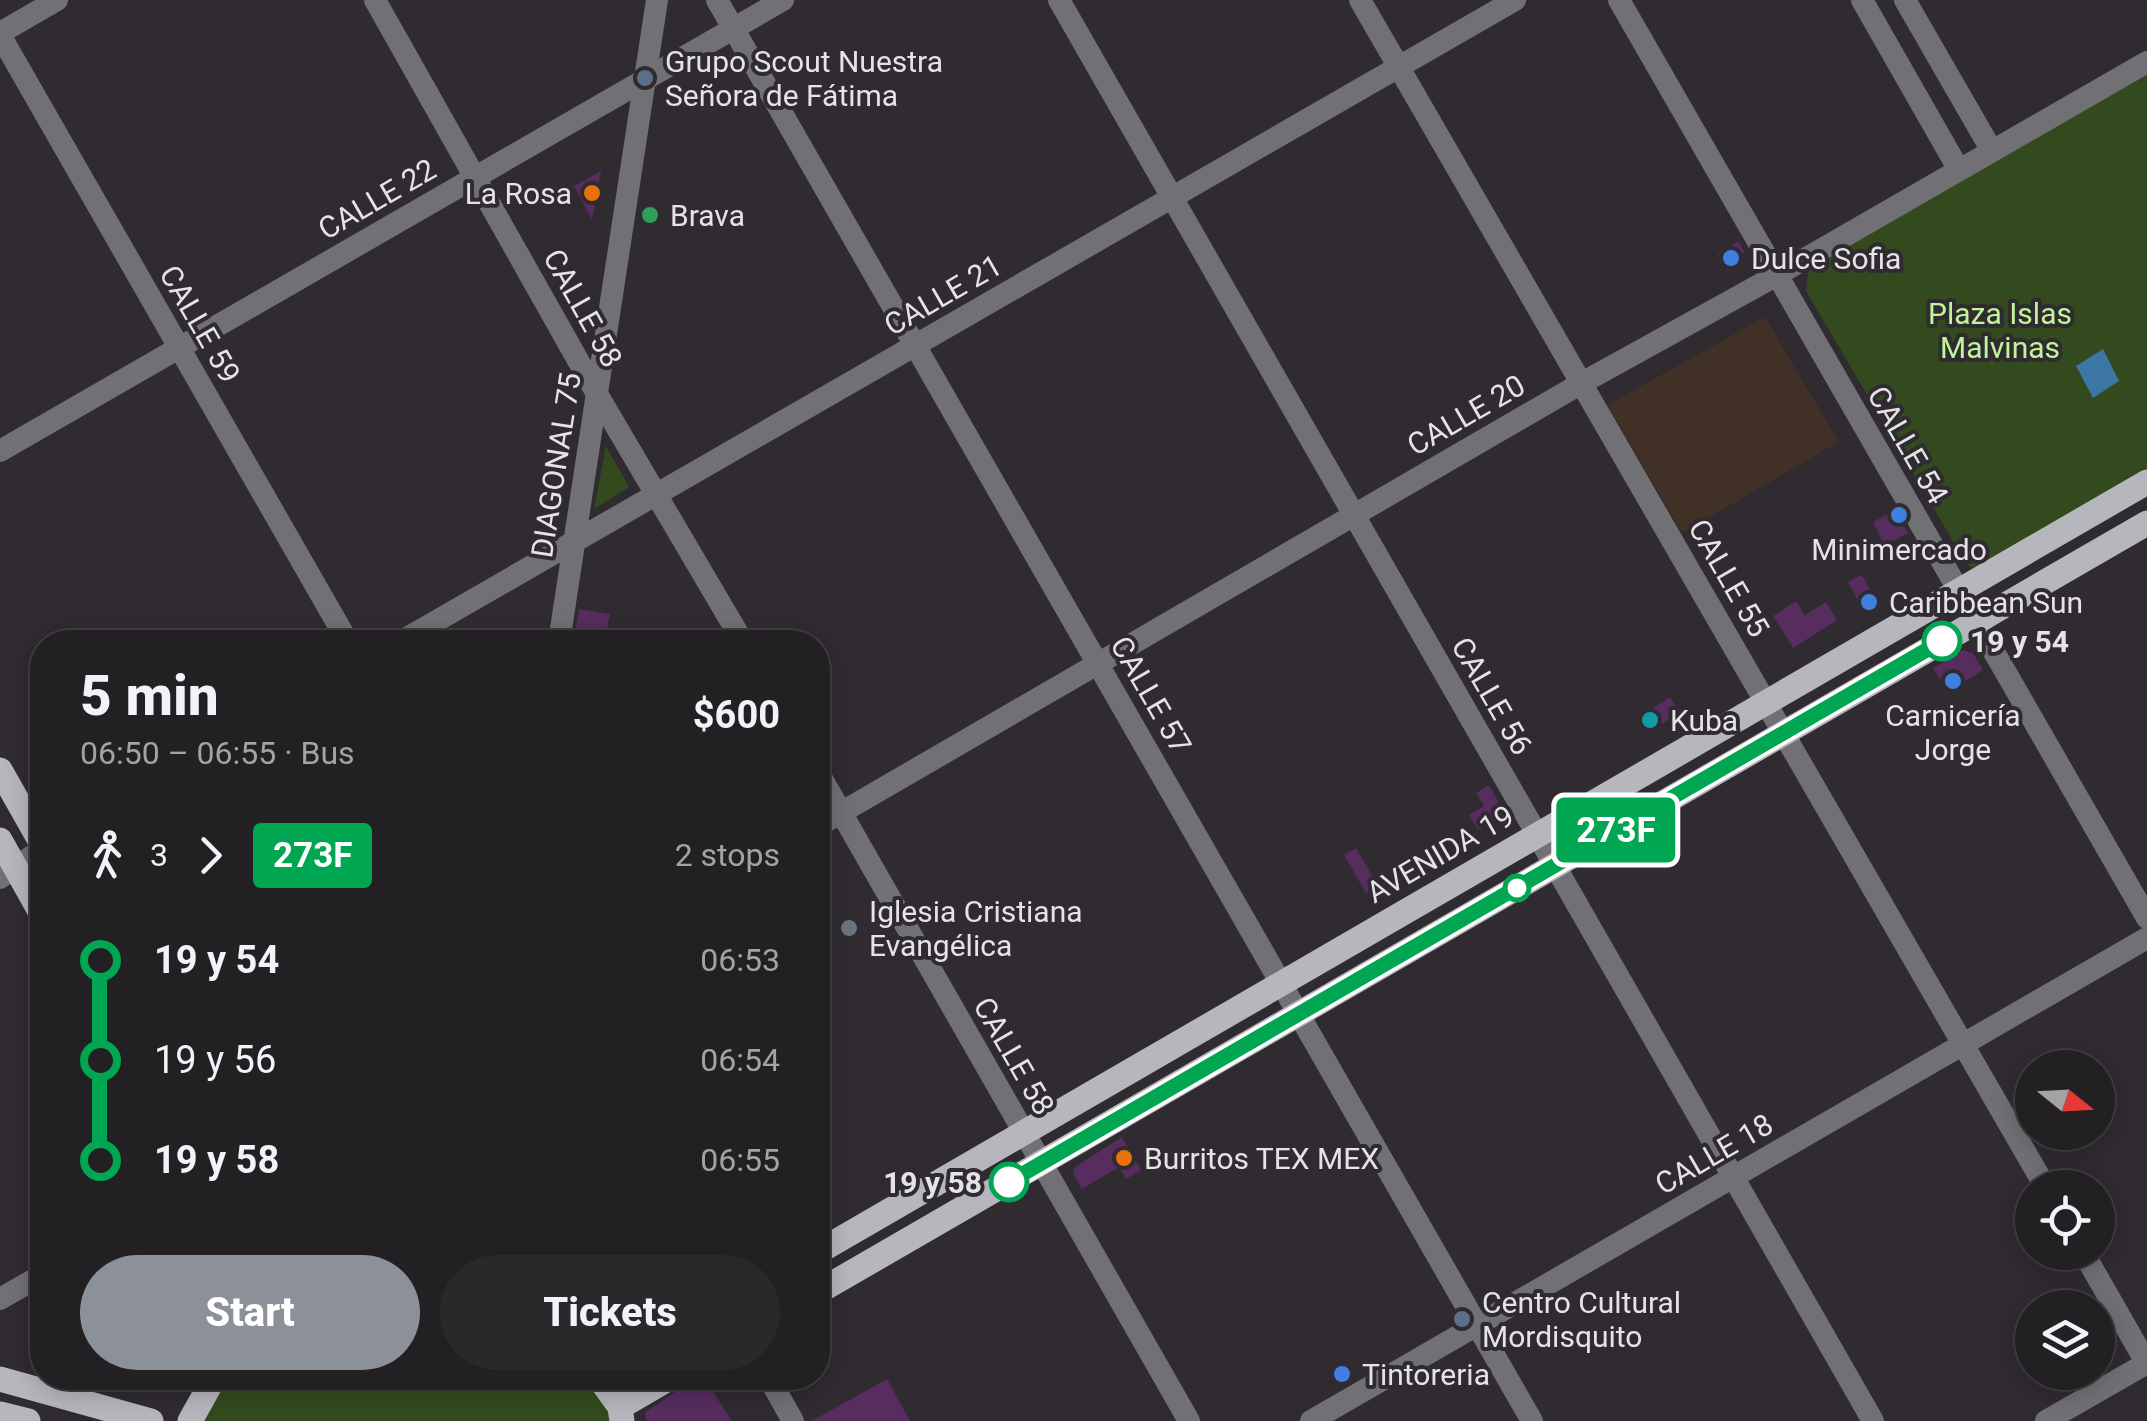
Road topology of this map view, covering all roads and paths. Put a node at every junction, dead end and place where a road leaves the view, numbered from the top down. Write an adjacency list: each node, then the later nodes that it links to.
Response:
1 (57, 0): 13 (street)
2 (375, 0): 19 (street, CALLE 58)
3 (658, 0): 16 (street, DIAGONAL 75)
4 (717, 0): 12 (street, CALLE 57)
5 (783, 0): 12 (street, CALLE 22)
6 (1058, 0): 20 (street, CALLE 56)
7 (1360, 0): 15 (street, CALLE 55)
8 (1515, 0): 15 (street, CALLE 21)
9 (1619, 0): 21 (street, CALLE 54)
10 (1862, 0): 18 (street)
11 (1905, 0): 17 (street)
12 (734, 28): 16 (street, CALLE 22); 22 (street, CALLE 57)
13 (0, 34): 23 (street, CALLE 59)
14 (2147, 62): 17 (street, CALLE 20)
15 (1398, 67): 20 (street, CALLE 21); 24 (street, CALLE 55)
16 (645, 79): 19 (street, CALLE 22); 25 (street, DIAGONAL 75)
17 (1992, 151): 18 (street, CALLE 20)
18 (1959, 170): 21 (street, CALLE 20)
19 (476, 177): 23 (street, CALLE 22); 25 (street, CALLE 58)
20 (1172, 198): 22 (street, CALLE 21); 29 (street, CALLE 56)
21 (1777, 275): 24 (street, CALLE 20); 32 (street, CALLE 54)
22 (916, 345): 28 (street, CALLE 21); 38 (street, CALLE 57)
23 (179, 348): 26 (street, CALLE 22); 34 (street, CALLE 59)
24 (1580, 384): 29 (street, CALLE 20); 39 (street, CALLE 55)
25 (597, 394): 28 (street, CALLE 58); 31 (street, DIAGONAL 75)
26 (0, 451)
27 (2147, 483): 32 (main road, AVENIDA 19)
28 (658, 494): 31 (street, CALLE 21); 37 (street, CALLE 58)
29 (1354, 515): 38 (street, CALLE 20); 46 (street, CALLE 56)
30 (2147, 523): 33 (main road)
31 (574, 544): 35 (street, CALLE 21); 36 (street, DIAGONAL 75)
32 (1958, 591): 33 (street, CALLE 54); 39 (main road, AVENIDA 19)
33 (1977, 622): 40 (main road); 52 (street, CALLE 54)
34 (341, 630)
35 (421, 630)
36 (561, 630)
37 (736, 630)
38 (1098, 663): 43 (street, CALLE 20); 54 (street, CALLE 57)
39 (1767, 702): 40 (street, CALLE 55); 46 (main road, AVENIDA 19)
40 (1785, 733): 49 (main road); 56 (street, CALLE 55)
41 (0, 770): 45 (main road)
42 (830, 794): 43 (street, CALLE 58)
43 (840, 812): 44 (street, CALLE 20); 57 (street, CALLE 58)
44 (830, 818)
45 (30, 824)
46 (1537, 835): 49 (street, CALLE 56); 54 (main road, AVENIDA 19)
47 (0, 840): 50 (main road)
48 (30, 856): 50 (street)
49 (1554, 866): 55 (main road); 60 (street, CALLE 56)
50 (8, 873): 51 (main road)
51 (30, 900)
52 (2147, 918)
53 (2147, 938): 56 (street, CALLE 18)
54 (1281, 983): 55 (street, CALLE 57); 57 (main road, AVENIDA 19)
55 (1299, 1014): 58 (main road); 66 (street, CALLE 57)
56 (1964, 1044): 59 (street, CALLE 55); 60 (street, CALLE 18)
57 (1024, 1132): 58 (street, CALLE 58); 61 (main road, AVENIDA 19)
58 (1041, 1163): 64 (main road); 81 (street, CALLE 58)
59 (2036, 1170)
60 (1733, 1177): 66 (street, CALLE 18); 84 (street, CALLE 56)
61 (830, 1245)
62 (2093, 1270): 67 (street)
63 (30, 1281): 65 (street)
64 (830, 1285)
65 (0, 1299)
66 (1477, 1325): 82 (street, CALLE 18); 83 (street, CALLE 57)
67 (2147, 1364): 85 (street)
68 (0, 1379): 69 (main road)
69 (30, 1387)
70 (40, 1390): 78 (main road)
71 (207, 1390): 79 (main road)
72 (606, 1390): 76 (main road)
73 (654, 1390): 76 (main road)
74 (776, 1390): 80 (street)
75 (0, 1414): 77 (main road)
76 (621, 1414)
77 (28, 1421)
78 (151, 1421)
79 (190, 1421)
80 (793, 1421)
81 (1189, 1421)
82 (1310, 1421)
83 (1532, 1421)
84 (1873, 1421)
85 (2046, 1421)

